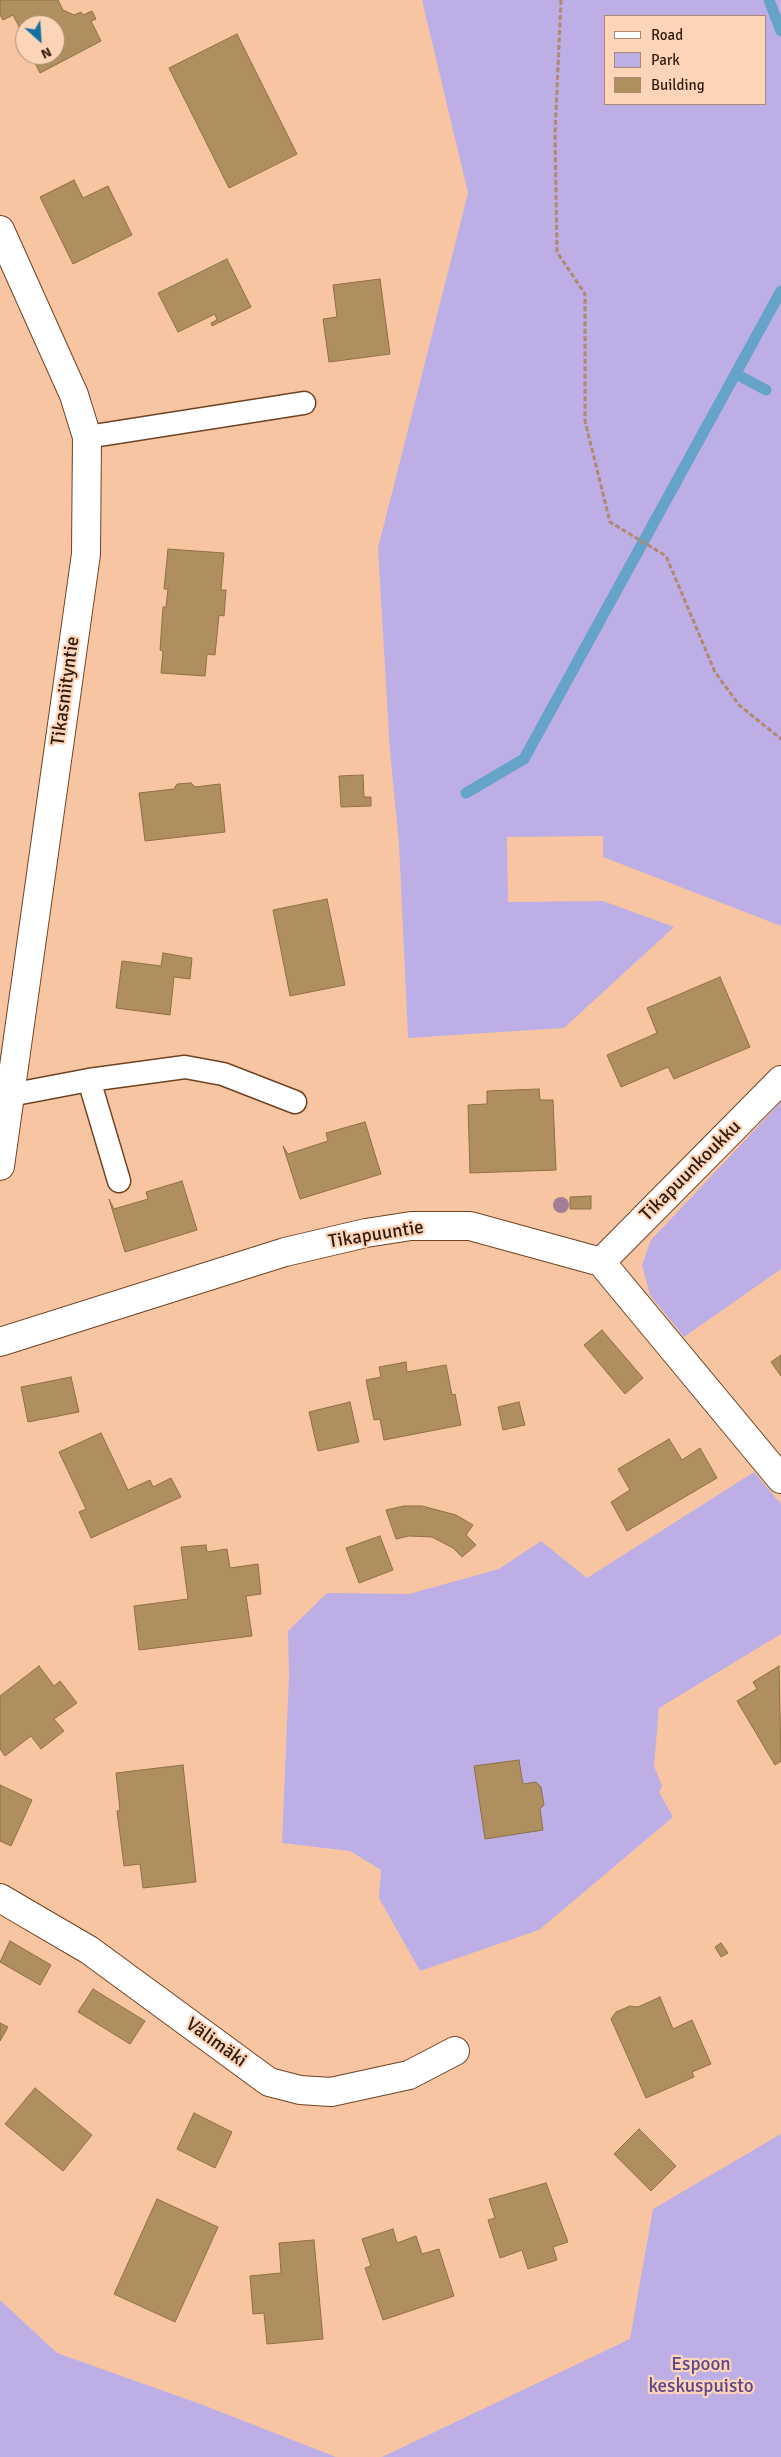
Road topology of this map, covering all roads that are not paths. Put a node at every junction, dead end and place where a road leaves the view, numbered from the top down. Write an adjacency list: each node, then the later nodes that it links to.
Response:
1 (0, 230): 3 (street, Tikasniityntie)
2 (304, 403): 3 (lane)
3 (87, 437): 6 (street, Tikasniityntie)
4 (89, 1080): 6 (lane); 7 (lane); 9 (lane)
5 (781, 1080): 10 (street, Tikapuunkoukku)
6 (10, 1095): 8 (street, Tikasniityntie)
7 (295, 1102)
8 (0, 1160)
9 (118, 1181)
10 (601, 1262): 11 (street, Tikapuuntie); 12 (street)
11 (0, 1342)
12 (781, 1479)
13 (0, 1898): 14 (street, Välimäki)
14 (455, 2051)

